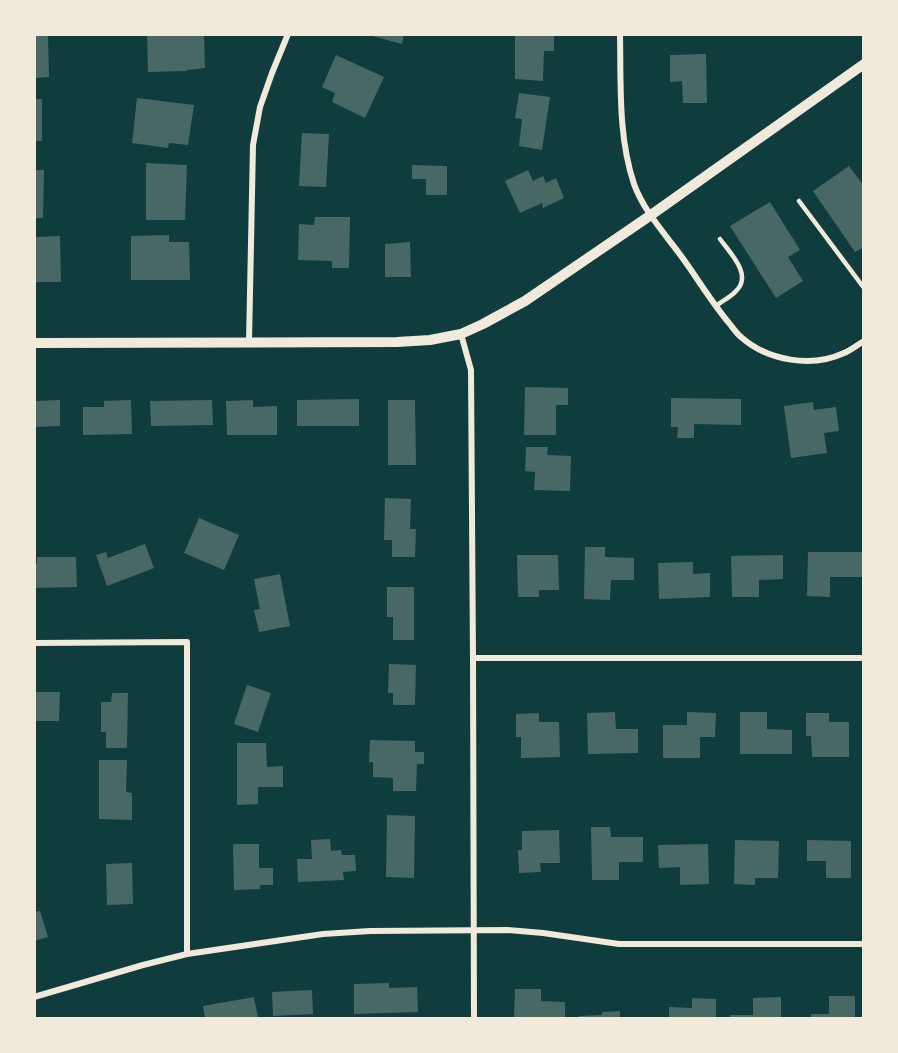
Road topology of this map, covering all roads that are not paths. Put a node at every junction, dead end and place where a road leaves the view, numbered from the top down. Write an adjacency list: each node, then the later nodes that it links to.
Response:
1 (288, 34): 11 (street)
2 (620, 34): 5 (street)
3 (864, 64): 5 (street)
4 (799, 201): 7 (lane)
5 (651, 215): 8 (street); 9 (street)
6 (720, 239): 8 (lane)
7 (864, 288)
8 (716, 306): 10 (street)
9 (461, 334): 11 (street); 14 (street)
10 (864, 341)
11 (249, 342): 12 (street)
12 (34, 343)
13 (34, 643): 18 (street)
14 (473, 658): 15 (street); 16 (street)
15 (864, 658)
16 (474, 930): 17 (street); 18 (street); 20 (street)
17 (864, 944)
18 (187, 954): 19 (street)
19 (34, 997)
20 (474, 1018)

